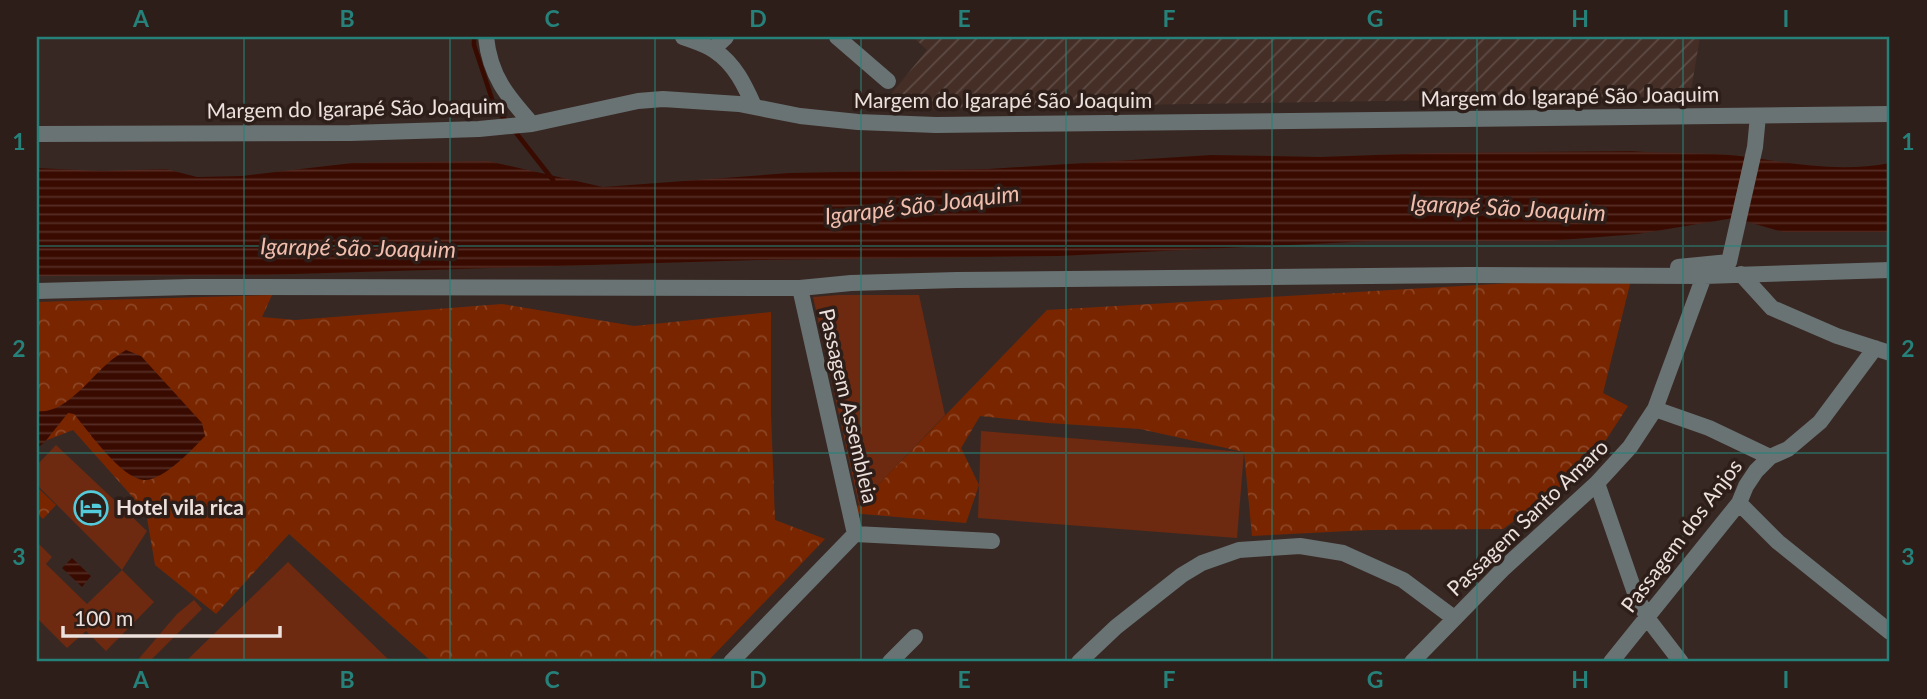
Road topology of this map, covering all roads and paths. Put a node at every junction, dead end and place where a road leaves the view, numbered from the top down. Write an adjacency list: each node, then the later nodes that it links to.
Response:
1 (486, 37): 10 (street)
2 (683, 37): 5 (street)
3 (726, 37): 5 (street)
4 (837, 37): 6 (street)
5 (713, 49): 7 (street)
6 (888, 81)
7 (754, 106): 9 (street, Margem do Igarapé São Joaquim); 10 (street, Margem do Igarapé São Joaquim)
8 (1890, 114): 9 (street, Margem do Igarapé São Joaquim)
9 (1758, 116): 14 (street)
10 (532, 124): 11 (street, Margem do Igarapé São Joaquim)
11 (37, 134)
12 (1890, 270): 13 (street)
13 (1741, 274): 15 (street); 18 (street)
14 (1676, 276): 15 (street); 16 (street)
15 (1704, 276): 19 (street, Passagem Santo Amaro)
16 (800, 288): 17 (street); 23 (street, Passagem Assembleia)
17 (37, 291)
18 (1882, 351): 20 (street, Passagem dos Anjos)
19 (1655, 409): 20 (street); 21 (street, Passagem Santo Amaro)
20 (1770, 457): 22 (street, Passagem dos Anjos)
21 (1597, 483): 25 (street, Passagem Santo Amaro); 26 (street)
22 (1739, 503): 26 (street, Passagem dos Anjos); 27 (street)
23 (855, 534): 24 (street, Passagem Assembleia); 29 (street, Passagem Assembleia)
24 (992, 541)
25 (1454, 618): 31 (street); 32 (street, Passagem Santo Amaro)
26 (1648, 619): 33 (street, Passagem dos Anjos); 34 (street)
27 (1890, 632)
28 (915, 637): 30 (street)
29 (731, 662)
30 (890, 662)
31 (1079, 662)
32 (1412, 662)
33 (1611, 662)
34 (1681, 662)

